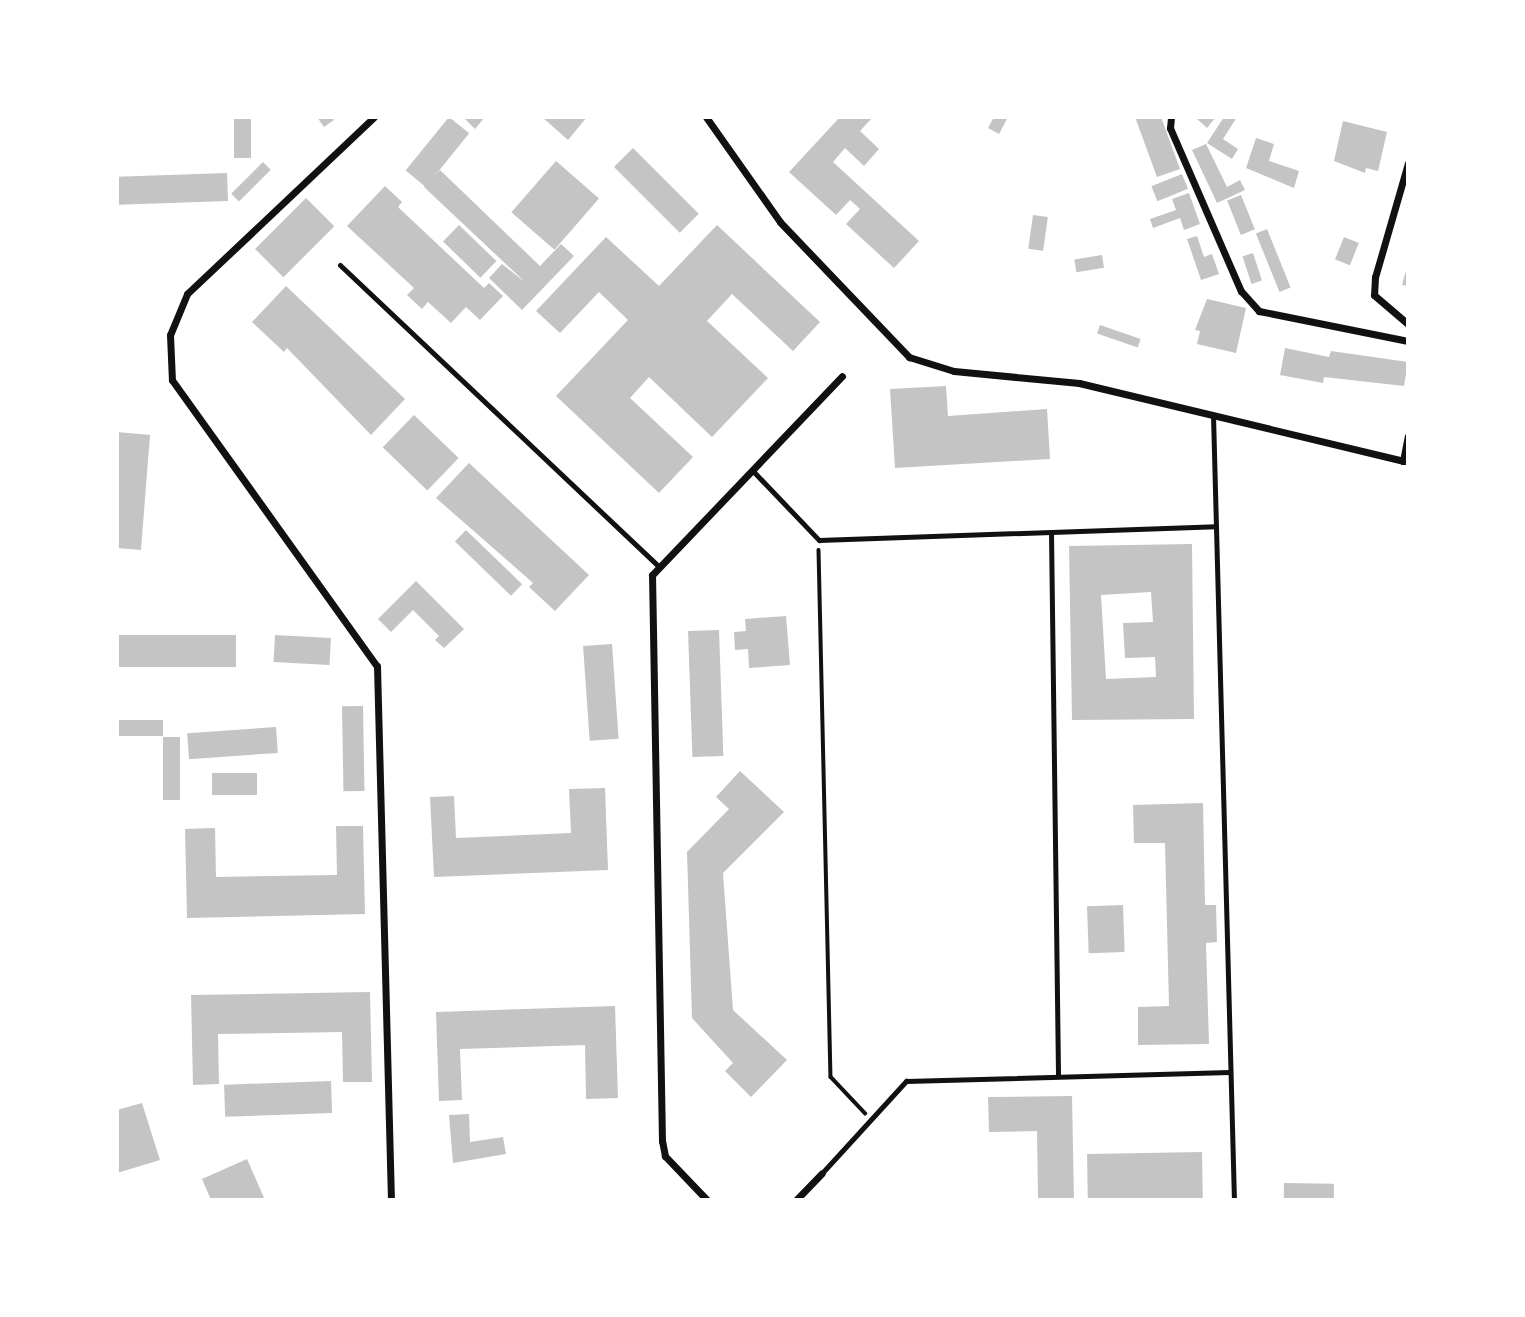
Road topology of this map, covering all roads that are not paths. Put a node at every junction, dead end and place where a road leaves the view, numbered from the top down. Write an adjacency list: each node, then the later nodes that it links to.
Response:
1 (374, 117): 19 (street)
2 (706, 117): 9 (street)
3 (1171, 117): 7 (street)
4 (1408, 163): 6 (street)
5 (340, 265): 15 (lane)
6 (1408, 324)
7 (1408, 341)
8 (842, 376): 12 (street)
9 (1213, 415): 11 (street); 13 (lane)
10 (1408, 436): 11 (street)
11 (1406, 461)
12 (752, 470): 14 (lane); 15 (street)
13 (1216, 526): 14 (lane); 16 (lane)
14 (1051, 532): 17 (lane)
15 (659, 567): 20 (street)
16 (1230, 1072): 17 (lane); 22 (lane)
17 (1058, 1076): 18 (lane)
18 (822, 1173): 21 (street)
19 (391, 1200)
20 (707, 1200)
21 (796, 1200)
22 (1234, 1200)

